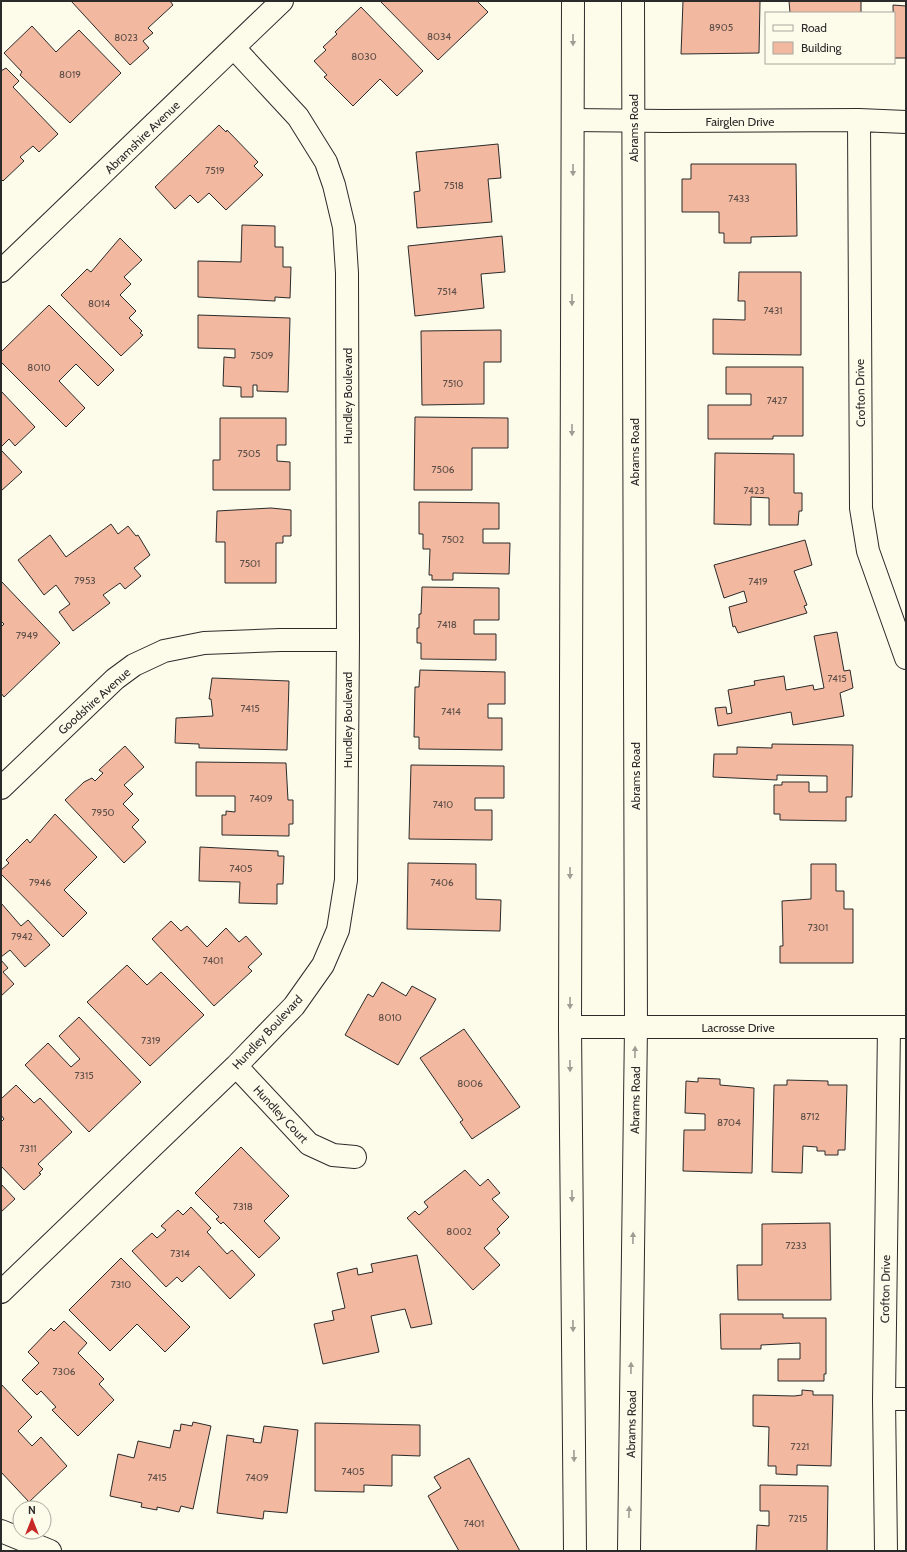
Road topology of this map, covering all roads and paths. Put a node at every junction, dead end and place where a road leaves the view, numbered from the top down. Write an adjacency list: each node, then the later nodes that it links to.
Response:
1 (282, 1): 4 (street, Abramshire Avenue)
2 (573, 1): 5 (street, one-way to 5)
3 (633, 1): 6 (street, Abrams Road)
4 (234, 48): 9 (street, Abramshire Avenue); 10 (street, Hundley Boulevard)
5 (573, 120): 6 (street, Fairglen Drive); 13 (street, one-way to 13)
6 (633, 120): 7 (street, Fairglen Drive); 14 (street, Abrams Road)
7 (859, 120): 8 (street, Fairglen Drive); 11 (street, Crofton Drive)
8 (906, 122)
9 (1, 271)
10 (348, 640): 12 (street, Goodshire Avenue); 16 (street, Hundley Boulevard)
11 (906, 658)
12 (1, 788)
13 (570, 1027): 14 (street, Lacrosse Drive); 23 (street, one-way to 23)
14 (636, 1027): 15 (street, Lacrosse Drive); 24 (street, Abrams Road, one-way to 14)
15 (898, 1027): 19 (street, Crofton Drive)
16 (236, 1066): 17 (street, Hundley Court); 18 (street, Hundley Boulevard)
17 (355, 1157)
18 (1, 1292)
19 (884, 1399): 20 (street); 25 (street, Crofton Drive)
20 (906, 1399)
21 (1, 1531): 22 (street)
22 (50, 1551)
23 (575, 1551)
24 (629, 1551)
25 (886, 1551)

